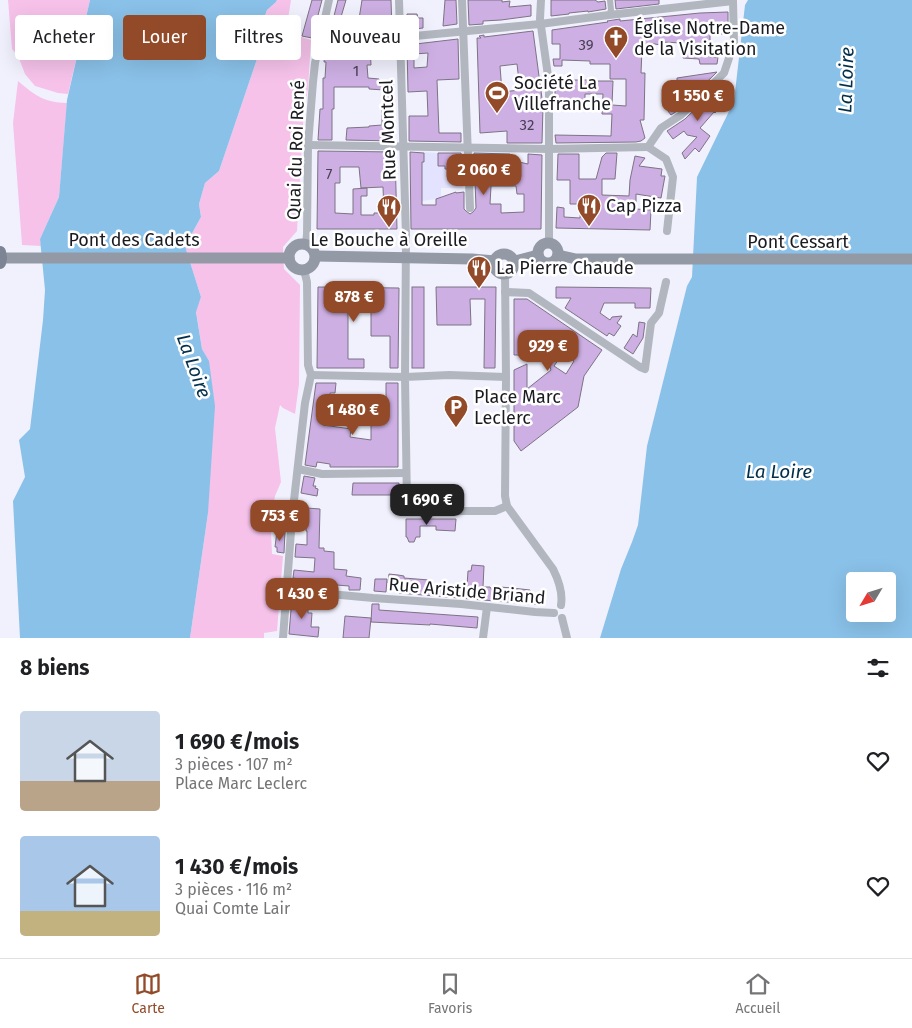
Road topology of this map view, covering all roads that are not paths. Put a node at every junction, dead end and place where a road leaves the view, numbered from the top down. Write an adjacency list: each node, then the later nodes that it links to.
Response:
1 (329, 0): 7 (street, Quai du Roi René)
2 (399, 0): 8 (street, Rue Montcel)
3 (462, 0): 11 (street)
4 (541, 0): 10 (street)
5 (610, 0): 9 (street)
6 (713, 2): 9 (street); 17 (street)
7 (326, 15)
8 (399, 15)
9 (609, 15): 10 (street)
10 (540, 24): 11 (street); 19 (street)
11 (464, 32): 12 (street); 18 (street)
12 (419, 36)
13 (316, 60): 15 (street, Quai du Roi René)
14 (400, 60): 16 (street, Rue Montcel)
15 (308, 145): 16 (street); 23 (street, Quai du Roi René)
16 (403, 147): 18 (street); 29 (street, Rue Montcel)
17 (648, 147): 19 (street); 21 (street)
18 (467, 148): 19 (street); 20 (street)
19 (549, 149): 22 (street)
20 (470, 208)
21 (667, 232)
22 (549, 243): 24 (main road); 25 (main road)
23 (306, 244): 26 (main road); 28 (main road)
24 (538, 255): 25 (main road); 32 (main road)
25 (558, 255): 30 (main road, Pont Cessart)
26 (316, 256): 29 (main road); 33 (main road)
27 (0, 258): 28 (main road, Pont des Cadets)
28 (289, 258): 33 (main road)
29 (407, 258): 31 (main road); 38 (street, Rue Montcel)
30 (912, 259)
31 (495, 261): 32 (main road); 34 (main road)
32 (514, 262): 34 (main road)
33 (304, 270): 37 (street)
34 (505, 274): 36 (street)
35 (666, 282): 36 (street)
36 (504, 292): 39 (street)
37 (311, 375): 38 (street); 40 (street)
38 (406, 377): 39 (street); 41 (street)
39 (506, 377): 42 (street)
40 (298, 469): 41 (street); 43 (street)
41 (406, 473): 42 (street)
42 (507, 506): 44 (street)
43 (287, 590): 45 (street, Rue Aristide Briand); 48 (street)
44 (561, 605): 46 (street); 47 (street)
45 (487, 607): 46 (street, Rue Aristide Briand); 49 (street)
46 (554, 613): 47 (street)
47 (562, 618): 50 (street)
48 (283, 638)
49 (483, 638)
50 (566, 638)

